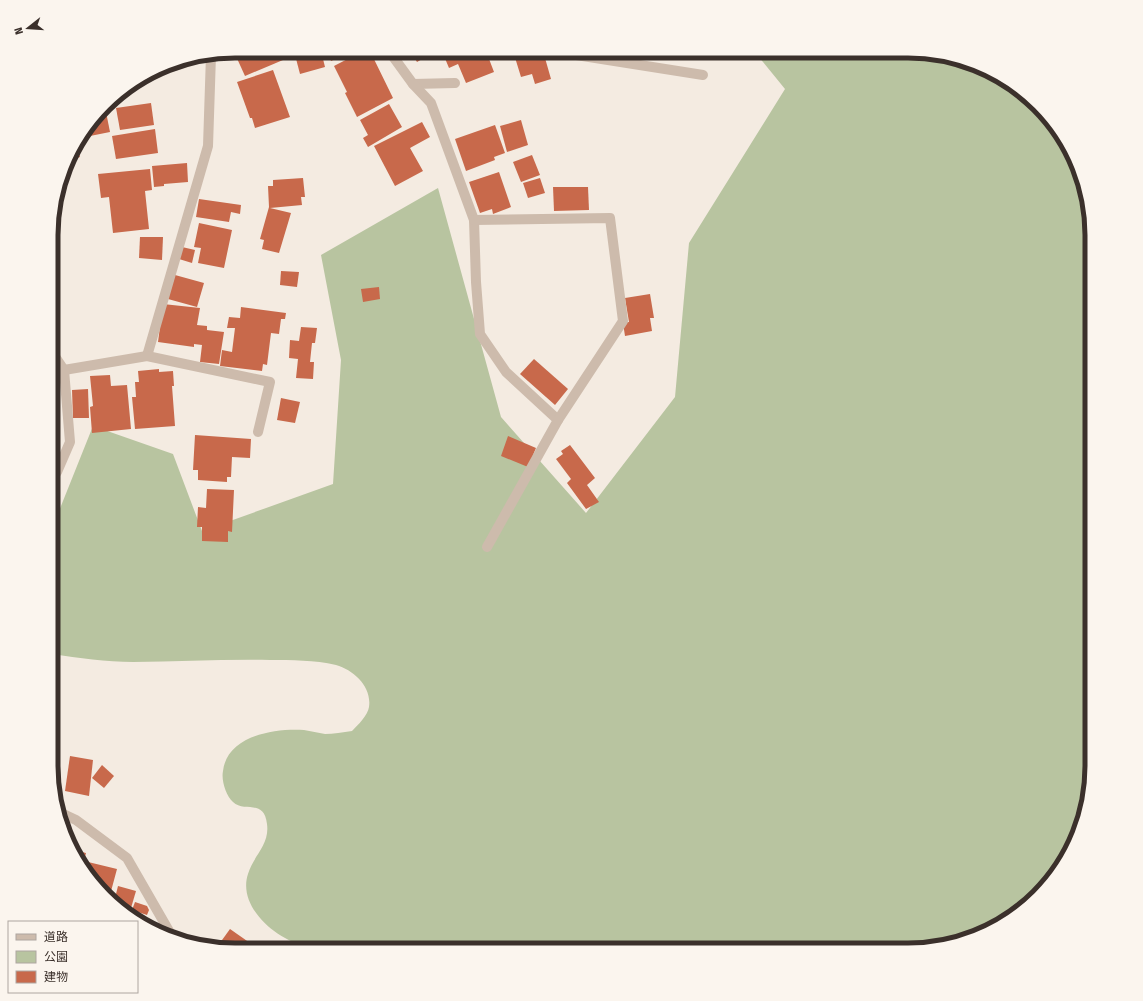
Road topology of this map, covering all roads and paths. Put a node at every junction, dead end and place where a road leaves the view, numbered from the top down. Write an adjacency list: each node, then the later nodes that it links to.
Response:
1 (394, 58): 6 (street)
2 (595, 58): 4 (street)
3 (211, 60): 8 (street)
4 (702, 75)
5 (455, 83): 6 (street)
6 (413, 84): 7 (street)
7 (474, 220): 11 (street); 11 (street)
8 (147, 356): 10 (street); 12 (street)
9 (58, 361): 10 (street)
10 (64, 370): 13 (street)
11 (558, 420): 14 (street)
12 (258, 432)
13 (58, 470)
14 (488, 547)
15 (65, 815): 16 (street)
16 (170, 931)

